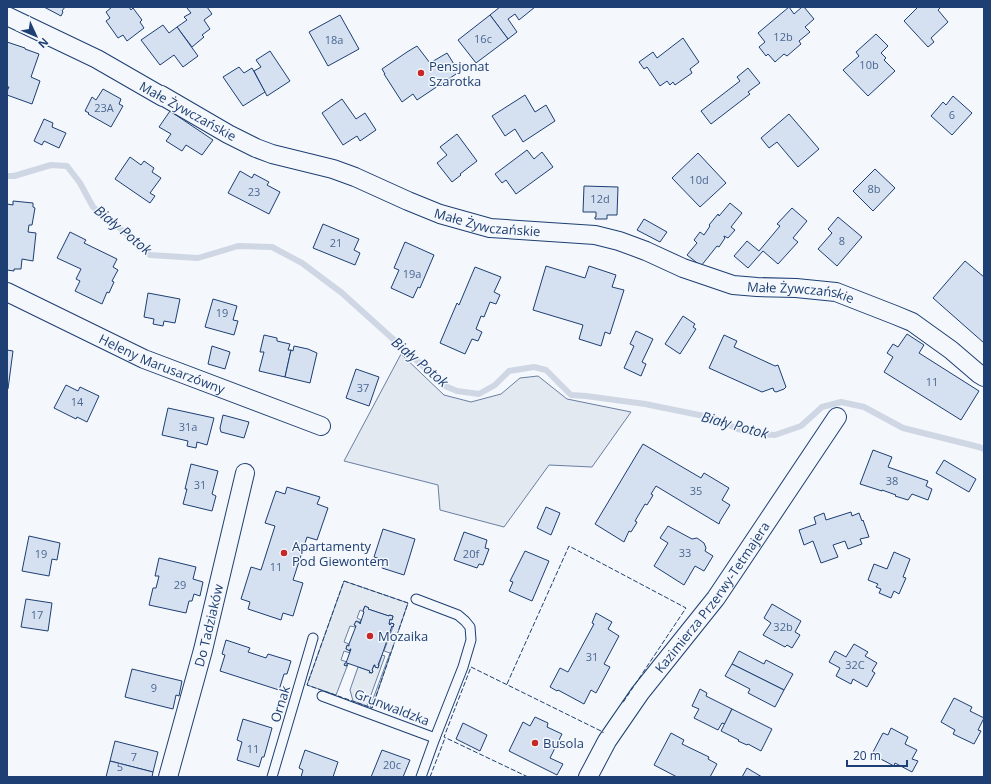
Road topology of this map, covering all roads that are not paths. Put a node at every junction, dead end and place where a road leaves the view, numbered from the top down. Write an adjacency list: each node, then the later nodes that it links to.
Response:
1 (7, 16): 3 (street, Małe Żywczańskie)
2 (7, 292): 5 (street, Heleny Marusarzówny)
3 (984, 377)
4 (837, 417): 14 (street, Kazimierza Przerwy-Tetmajera)
5 (321, 426)
6 (245, 473): 11 (street, Do Tadziaków)
7 (416, 599): 10 (lane)
8 (313, 638): 12 (lane, Ornak)
9 (322, 696): 10 (lane, Grunwaldzka)
10 (435, 738): 13 (lane, Grunwaldzka)
11 (168, 777)
12 (272, 777)
13 (421, 777)
14 (588, 777)

